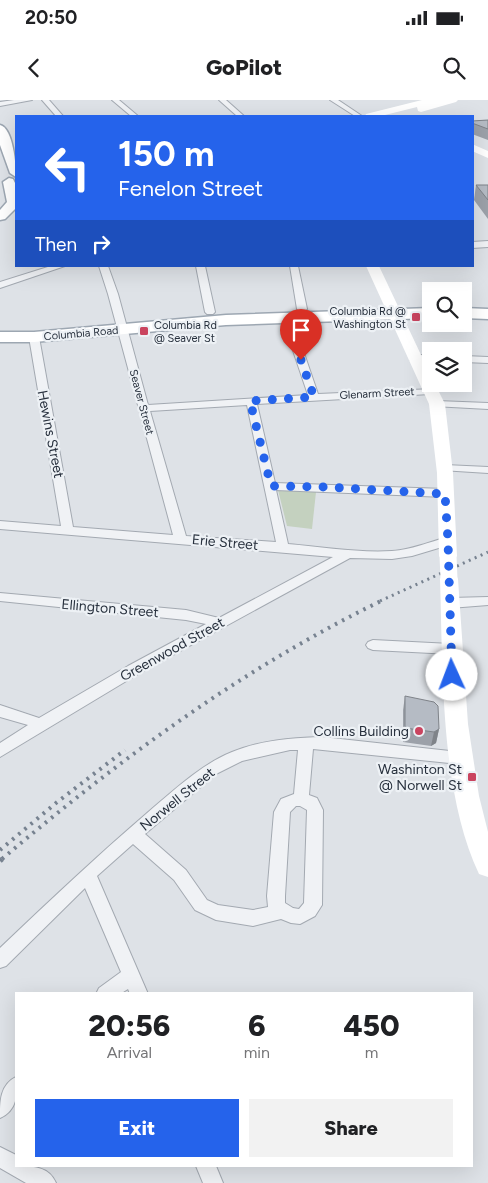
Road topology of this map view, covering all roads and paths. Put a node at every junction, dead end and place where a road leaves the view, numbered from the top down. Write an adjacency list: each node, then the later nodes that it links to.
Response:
1 (30, 100): 8 (street)
2 (45, 100): 9 (street)
3 (115, 100): 10 (street)
4 (222, 100): 11 (street)
5 (333, 100): 12 (street)
6 (434, 100): 13 (main road)
7 (449, 100): 14 (main road)
8 (0, 104)
9 (59, 115)
10 (134, 115)
11 (241, 115)
12 (357, 115)
13 (374, 115)
14 (397, 115)
15 (0, 128): 19 (main road)
16 (474, 148): 17 (main road)
17 (488, 155)
18 (0, 156): 19 (main road)
19 (14, 182): 20 (main road)
20 (5, 222)
21 (474, 244): 22 (street)
22 (488, 244)
23 (58, 267): 28 (street)
24 (103, 267): 39 (street, Seaver Street)
25 (200, 267): 35 (street)
26 (294, 267): 32 (street)
27 (372, 267): 33 (main road)
28 (0, 285)
29 (472, 304): 31 (main road)
30 (422, 305): 33 (main road, Columbia Road)
31 (488, 305)
32 (302, 309): 33 (main road, Columbia Road); 35 (main road, Columbia Road)
33 (392, 309): 34 (main road, Columbia Road); 38 (main road, Columbia Road); 43 (main road)
34 (422, 311)
35 (210, 312): 39 (main road, Columbia Road)
36 (472, 313): 37 (main road)
37 (488, 314)
38 (287, 318): 39 (main road, Columbia Road); 47 (street)
39 (120, 324): 40 (main road, Columbia Road); 42 (main road, Columbia Road); 51 (street, Seaver Street)
40 (0, 328)
41 (0, 337): 42 (main road, Columbia Road)
42 (34, 337): 57 (street, Hewins Street)
43 (414, 358): 44 (street); 48 (main road)
44 (422, 358)
45 (472, 359): 46 (street)
46 (488, 360)
47 (314, 397): 48 (street, Glenarm Street); 49 (street, Glenarm Street)
48 (433, 398): 50 (street, Glenarm Street); 52 (main road)
49 (250, 401): 51 (street, Glenarm Street); 54 (street)
50 (488, 406)
51 (144, 408): 58 (street, Seaver Street)
52 (445, 468): 53 (street); 55 (main road)
53 (488, 470)
54 (271, 486): 55 (street); 59 (street)
55 (445, 494): 60 (main road)
56 (0, 525): 57 (street, Erie Street)
57 (68, 531): 58 (street, Erie Street)
58 (181, 539): 59 (street, Erie Street)
59 (283, 547): 61 (street, Erie Street)
60 (448, 548): 61 (street, Erie Street); 64 (main road, bridge)
61 (348, 554): 65 (street, Greenwood Street)
62 (0, 598): 65 (street, Ellington Street)
63 (488, 601): 64 (street)
64 (450, 603): 67 (main road)
65 (220, 623): 69 (street, Greenwood Street)
66 (373, 645): 67 (street)
67 (452, 649): 72 (main road)
68 (0, 711): 69 (street)
69 (41, 724): 71 (street, Greenwood Street)
70 (306, 744): 72 (street, Norwell Street); 73 (street); 74 (street, Norwell Street)
71 (0, 752)
72 (459, 758): 75 (main road)
73 (301, 799): 77 (street); 77 (street)
74 (133, 834): 76 (street, Norwell Street); 77 (street)
75 (488, 867)
76 (88, 874): 78 (street, Norwell Street); 79 (street)
77 (282, 911)
78 (0, 960)
79 (132, 975): 80 (street); 81 (street)
80 (108, 992)
81 (138, 992)
82 (15, 1088): 83 (street)
83 (0, 1108)
84 (0, 1157): 85 (street)
85 (15, 1165)
86 (18, 1167): 88 (street)
87 (206, 1167): 89 (street)
88 (46, 1183)
89 (213, 1183)

